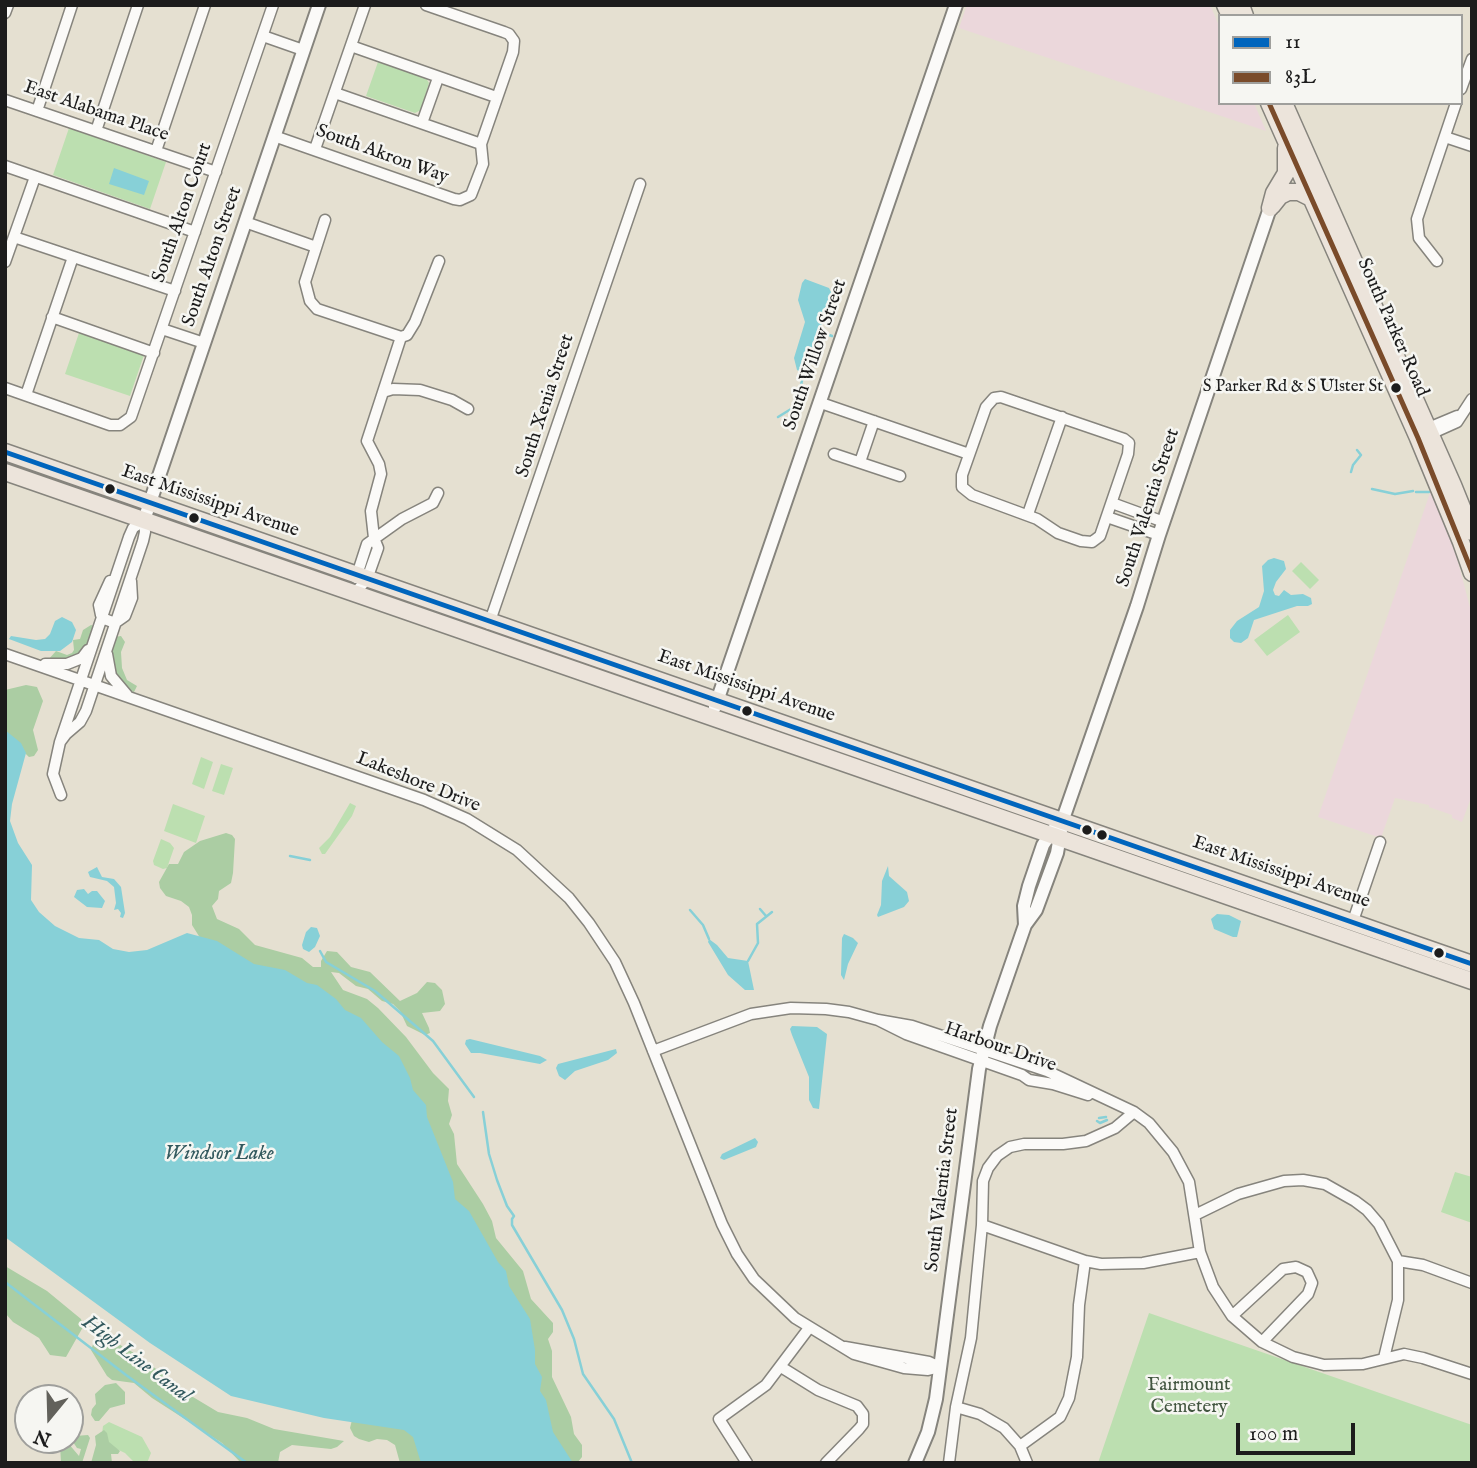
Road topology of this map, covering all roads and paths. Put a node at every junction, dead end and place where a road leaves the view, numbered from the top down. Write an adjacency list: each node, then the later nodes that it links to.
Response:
1 (8, 5): 10 (street)
2 (72, 5): 23 (street)
3 (138, 5): 25 (street)
4 (205, 5): 32 (street)
5 (273, 5): 11 (street, South Alton Court)
6 (319, 5): 13 (street, South Alton Street)
7 (365, 5): 12 (street)
8 (426, 5): 18 (street, South Akron Way)
9 (956, 5): 60 (street, South Willow Street)
10 (5, 13)
11 (262, 36): 13 (street); 34 (street, South Alton Court)
12 (351, 46): 15 (street); 17 (street)
13 (303, 50): 26 (street, South Alton Street)
14 (1472, 59): 16 (street)
15 (438, 78): 18 (street); 24 (street)
16 (1463, 84)
17 (335, 93): 24 (street); 31 (street)
18 (496, 97): 29 (street, South Akron Way)
19 (5, 100): 23 (street, East Alabama Place)
20 (1270, 105): 28 (main road, South Parker Road)
21 (1285, 105): 35 (main road, South Parker Road)
22 (1455, 105): 27 (street)
23 (37, 111): 25 (street, East Alabama Place)
24 (422, 123): 29 (street)
25 (96, 131): 32 (street, East Alabama Place)
26 (274, 136): 31 (street, South Akron Way); 42 (street, South Alton Street)
27 (1445, 137): 30 (street); 48 (street)
28 (1285, 141): 35 (main road, South Parker Road); 38 (main road)
29 (481, 144): 31 (street, South Akron Way)
30 (1472, 146)
31 (314, 149)
32 (156, 151): 34 (street, East Alabama Place)
33 (5, 166): 36 (street)
34 (216, 172): 43 (street, South Alton Court)
35 (1309, 176): 38 (main road); 39 (main road, South Parker Road); 64 (main road, South Parker Road)
36 (35, 177): 43 (street); 44 (street)
37 (640, 184): 85 (street, South Xenia Street)
38 (1275, 190): 40 (main road)
39 (1311, 198): 40 (main road); 64 (main road, South Parker Road)
40 (1270, 208): 77 (street, South Valentia Street)
41 (325, 220): 45 (street)
42 (245, 222): 45 (street); 54 (street, South Alton Street)
43 (195, 232): 50 (street, South Alton Court)
44 (14, 237): 46 (street); 49 (street)
45 (316, 247): 53 (street)
46 (73, 257): 50 (street); 51 (street)
47 (439, 261): 53 (street)
48 (1437, 261)
49 (5, 262)
50 (174, 291): 52 (street, South Alton Court)
51 (52, 317): 55 (street); 58 (street)
52 (162, 329): 54 (street); 55 (street, South Alton Court)
53 (401, 337): 57 (street)
54 (204, 343): 72 (street, South Alton Street)
55 (154, 353): 58 (street, South Alton Court)
56 (5, 388): 58 (street)
57 (383, 393): 61 (street); 80 (street)
58 (26, 395)
59 (1472, 399): 64 (street)
60 (821, 403): 63 (street); 95 (street, South Willow Street)
61 (468, 409)
62 (1062, 418): 67 (street); 73 (street); 74 (street)
63 (874, 421): 67 (street); 68 (street)
64 (1425, 433): 78 (main road, South Parker Road); 81 (main road, South Parker Road)
65 (5, 452): 72 (main road, East Mississippi Avenue)
66 (834, 454): 68 (street)
67 (969, 454): 74 (street)
68 (860, 462): 70 (street)
69 (5, 472): 76 (main road, East Mississippi Avenue)
70 (900, 476)
71 (439, 493): 80 (street)
72 (149, 503): 76 (street, South Alton Street); 82 (main road, East Mississippi Avenue)
73 (1112, 503): 75 (street); 77 (street)
74 (1028, 514): 75 (street)
75 (1107, 517): 79 (street)
76 (144, 520): 83 (main road, East Mississippi Avenue); 84 (street, South Alton Street); 86 (street, South Alton Street)
77 (1164, 522): 79 (street, South Valentia Street)
78 (1472, 532)
79 (1159, 535): 99 (street, South Valentia Street)
80 (374, 538): 82 (street)
81 (1472, 573)
82 (362, 577): 83 (street); 85 (main road, East Mississippi Avenue)
83 (355, 593): 87 (main road, East Mississippi Avenue)
84 (102, 618): 86 (street); 88 (street, South Alton Street)
85 (490, 622): 87 (street, South Xenia Street); 95 (main road, East Mississippi Avenue)
86 (115, 623): 89 (street, South Alton Street)
87 (485, 638): 96 (main road, East Mississippi Avenue)
88 (92, 644): 91 (street); 92 (street, South Alton Street)
89 (107, 649): 93 (street, South Alton Street); 94 (street)
90 (5, 654): 91 (street, Lakeshore Drive)
91 (32, 663): 92 (street, Lakeshore Drive)
92 (80, 680): 93 (street, Lakeshore Drive); 97 (street, South Alton Street)
93 (94, 685): 94 (street, Lakeshore Drive); 97 (street, South Alton Street)
94 (130, 698): 105 (street, Lakeshore Drive)
95 (718, 701): 96 (street, South Willow Street); 99 (main road, East Mississippi Avenue)
96 (712, 717): 100 (main road, East Mississippi Avenue)
97 (60, 743): 98 (street, South Alton Street)
98 (61, 795)
99 (1063, 820): 100 (street, South Valentia Street); 102 (main road, East Mississippi Avenue)
100 (1056, 835): 104 (main road, East Mississippi Avenue); 106 (street, South Valentia Street)
101 (1380, 842): 102 (street)
102 (1353, 920): 103 (main road, East Mississippi Avenue)
103 (1472, 964)
104 (1472, 981)
105 (653, 1051): 106 (street, Harbour Drive); 115 (street, Lakeshore Drive)
106 (982, 1055): 107 (street, Harbour Drive); 119 (street, South Valentia Street)
107 (1134, 1112): 108 (street, Harbour Drive); 109 (street)
108 (1195, 1215): 110 (street, Harbour Drive); 112 (street)
109 (982, 1225): 111 (street); 121 (street)
110 (1200, 1252): 111 (street); 114 (street, Harbour Drive)
111 (1085, 1261): 122 (street)
112 (1398, 1261): 113 (street); 117 (street)
113 (1472, 1283)
114 (1232, 1316): 116 (street, Harbour Drive); 116 (street)
115 (809, 1328): 118 (street); 119 (street, Lakeshore Drive)
116 (1262, 1342): 117 (street, Harbour Drive)
117 (1384, 1358): 120 (street, Harbour Drive)
118 (781, 1367): 123 (street); 124 (street)
119 (940, 1367): 125 (street, South Valentia Street)
120 (1472, 1374)
121 (956, 1408): 122 (street); 126 (street)
122 (1020, 1446): 127 (street)
123 (747, 1463)
124 (827, 1463)
125 (915, 1463)
126 (949, 1463)
127 (1027, 1463)

